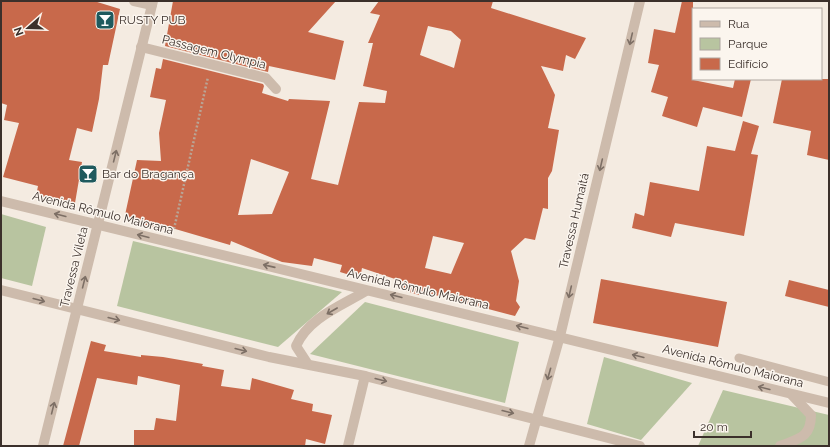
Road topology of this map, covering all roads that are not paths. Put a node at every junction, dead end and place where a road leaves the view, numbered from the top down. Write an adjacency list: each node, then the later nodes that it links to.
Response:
1 (134, 1): 3 (street)
2 (640, 1): 11 (street, Travessa Humaitá, one-way to 11)
3 (152, 3): 4 (street, Travessa Vileta)
4 (141, 47): 5 (street, Passagem Olympia); 7 (street, Travessa Vileta, one-way to 4)
5 (276, 89)
6 (1, 201): 7 (street, Avenida Rômulo Maiorana, one-way to 6)
7 (98, 225): 9 (street, Avenida Rômulo Maiorana, one-way to 7); 10 (street, Travessa Vileta, one-way to 7)
8 (1, 290): 10 (street, one-way to 10)
9 (366, 291): 11 (street, Avenida Rômulo Maiorana, one-way to 9); 13 (street, one-way to 13)
10 (77, 310): 13 (street, one-way to 13); 19 (street, Travessa Vileta, one-way to 10)
11 (560, 336): 16 (street, Avenida Rômulo Maiorana, one-way to 11); 18 (street, Travessa Humaitá, one-way to 18)
12 (739, 358): 15 (lane)
13 (307, 363): 14 (street)
14 (365, 376): 18 (street, one-way to 18); 20 (street)
15 (829, 382)
16 (792, 395): 17 (street, Avenida Rômulo Maiorana); 23 (street)
17 (829, 403)
18 (536, 419): 21 (street, Travessa Humaitá); 22 (street)
19 (43, 446)
20 (348, 446)
21 (529, 446)
22 (640, 446)
23 (780, 446)

